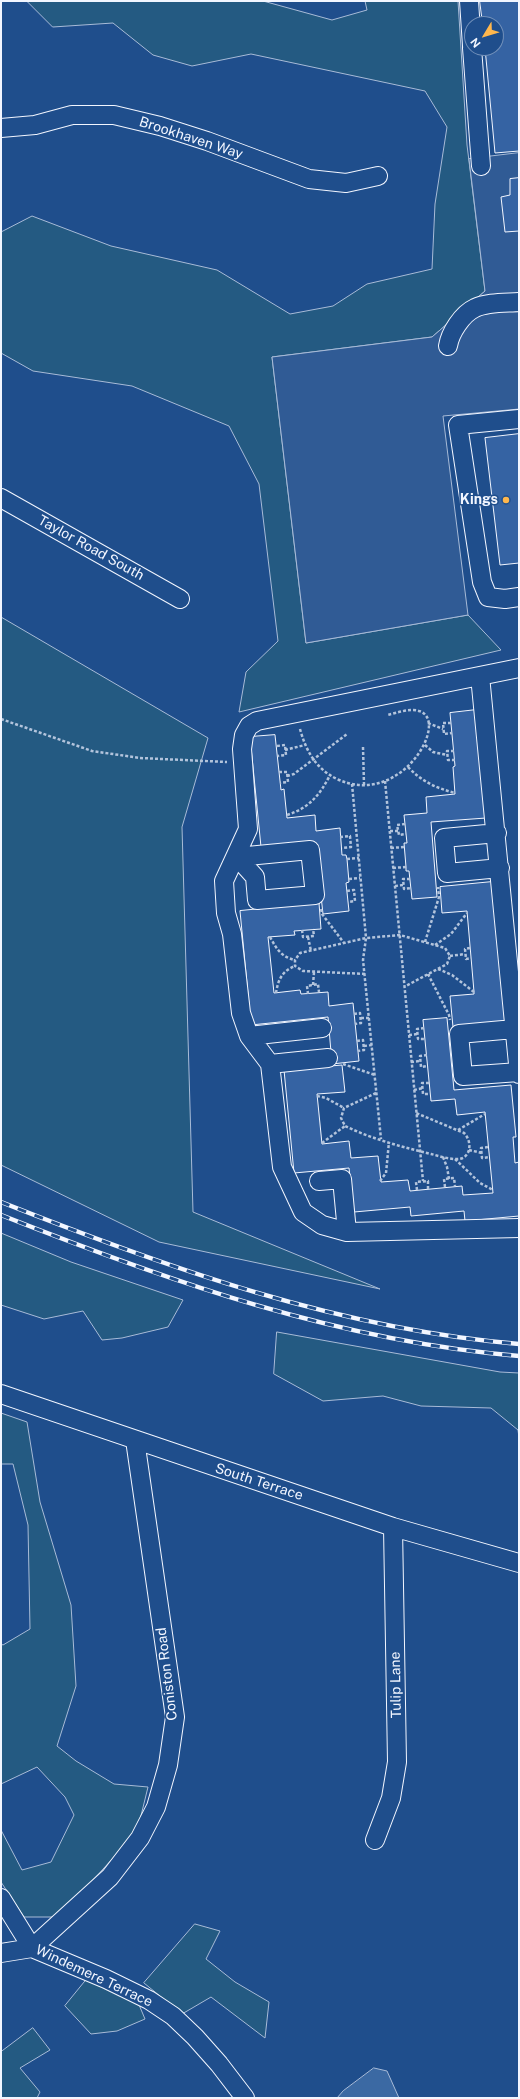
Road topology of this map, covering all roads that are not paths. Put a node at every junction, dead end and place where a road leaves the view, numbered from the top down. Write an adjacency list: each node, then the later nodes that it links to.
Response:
1 (468, 1): 2 (street)
2 (469, 16)
3 (473, 56): 5 (street)
4 (1, 128): 6 (street, Brookhaven Way)
5 (481, 166)
6 (378, 176)
7 (519, 302): 8 (street)
8 (448, 346)
9 (519, 419): 11 (street)
10 (1, 498): 12 (street, Taylor Road South)
11 (519, 597)
12 (180, 599)
13 (519, 668): 14 (street)
14 (480, 676): 15 (street); 16 (street)
15 (497, 833): 17 (street); 17 (street)
16 (237, 856): 16 (street); 20 (street)
17 (500, 868): 19 (street)
18 (322, 1028): 20 (street)
19 (514, 1029): 23 (street); 23 (street)
20 (249, 1036): 22 (street)
21 (328, 1058): 22 (street)
22 (270, 1064): 26 (street)
23 (519, 1073)
24 (319, 1181): 26 (street)
25 (519, 1228): 26 (street)
26 (347, 1232)
27 (1, 1394): 28 (street, South Terrace)
28 (135, 1440): 29 (street, South Terrace); 33 (street, Coniston Road)
29 (393, 1527): 30 (street, South Terrace); 31 (street, Tulip Lane)
30 (519, 1562)
31 (375, 1840)
32 (1, 1898): 33 (street, Windemere Terrace)
33 (32, 1948): 34 (street); 35 (street, Windemere Terrace)
34 (1, 1953)
35 (245, 2098)

